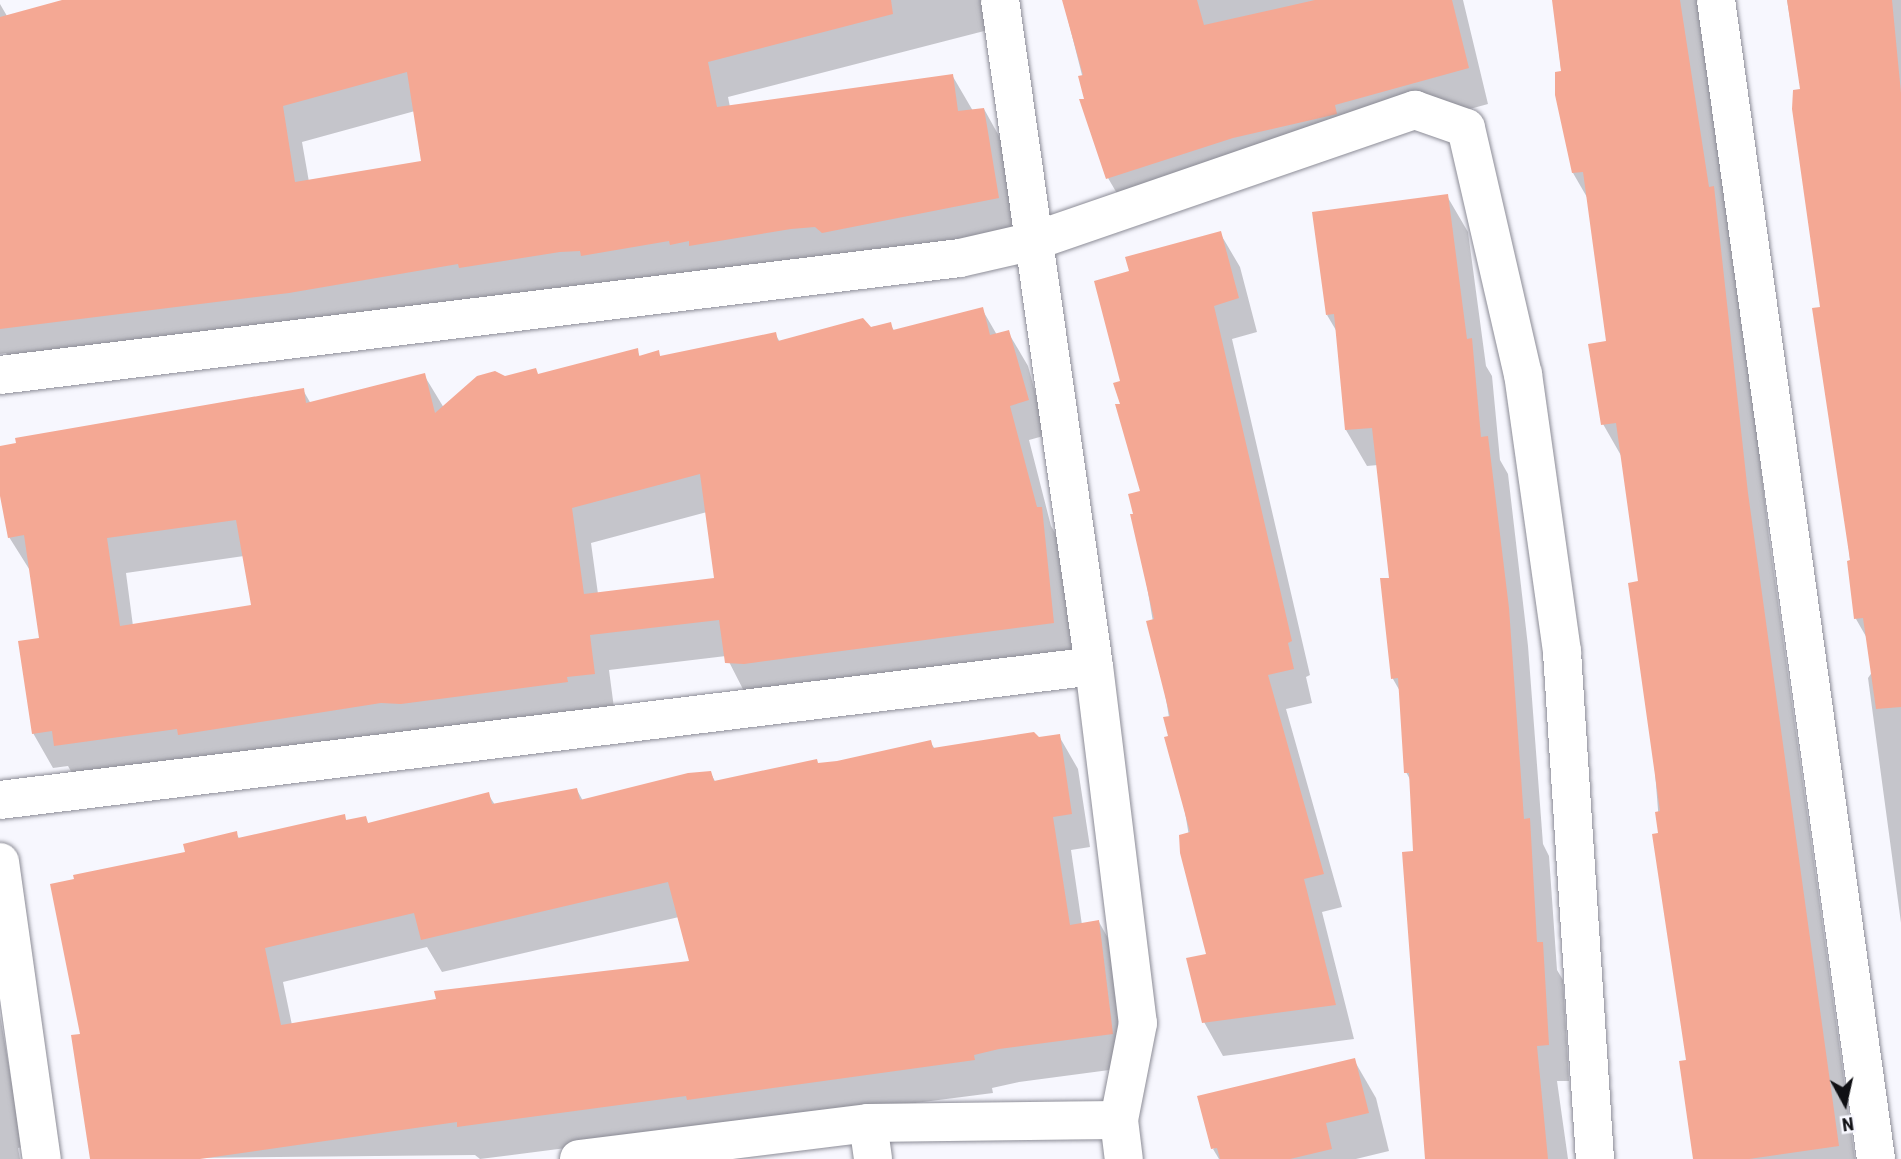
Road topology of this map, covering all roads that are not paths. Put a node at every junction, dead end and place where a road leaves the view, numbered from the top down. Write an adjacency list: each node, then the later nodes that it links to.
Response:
1 (1000, 0): 3 (lane)
2 (1716, 0): 14 (lane)
3 (1034, 241): 4 (lane); 5 (lane); 13 (lane)
4 (0, 375)
5 (1094, 666): 6 (lane); 8 (lane)
6 (0, 800)
7 (0, 862): 10 (lane)
8 (1119, 1120): 9 (lane); 12 (lane)
9 (870, 1141): 11 (lane)
10 (42, 1159)
11 (579, 1159)
12 (1124, 1159)
13 (1595, 1159)
14 (1876, 1159)

